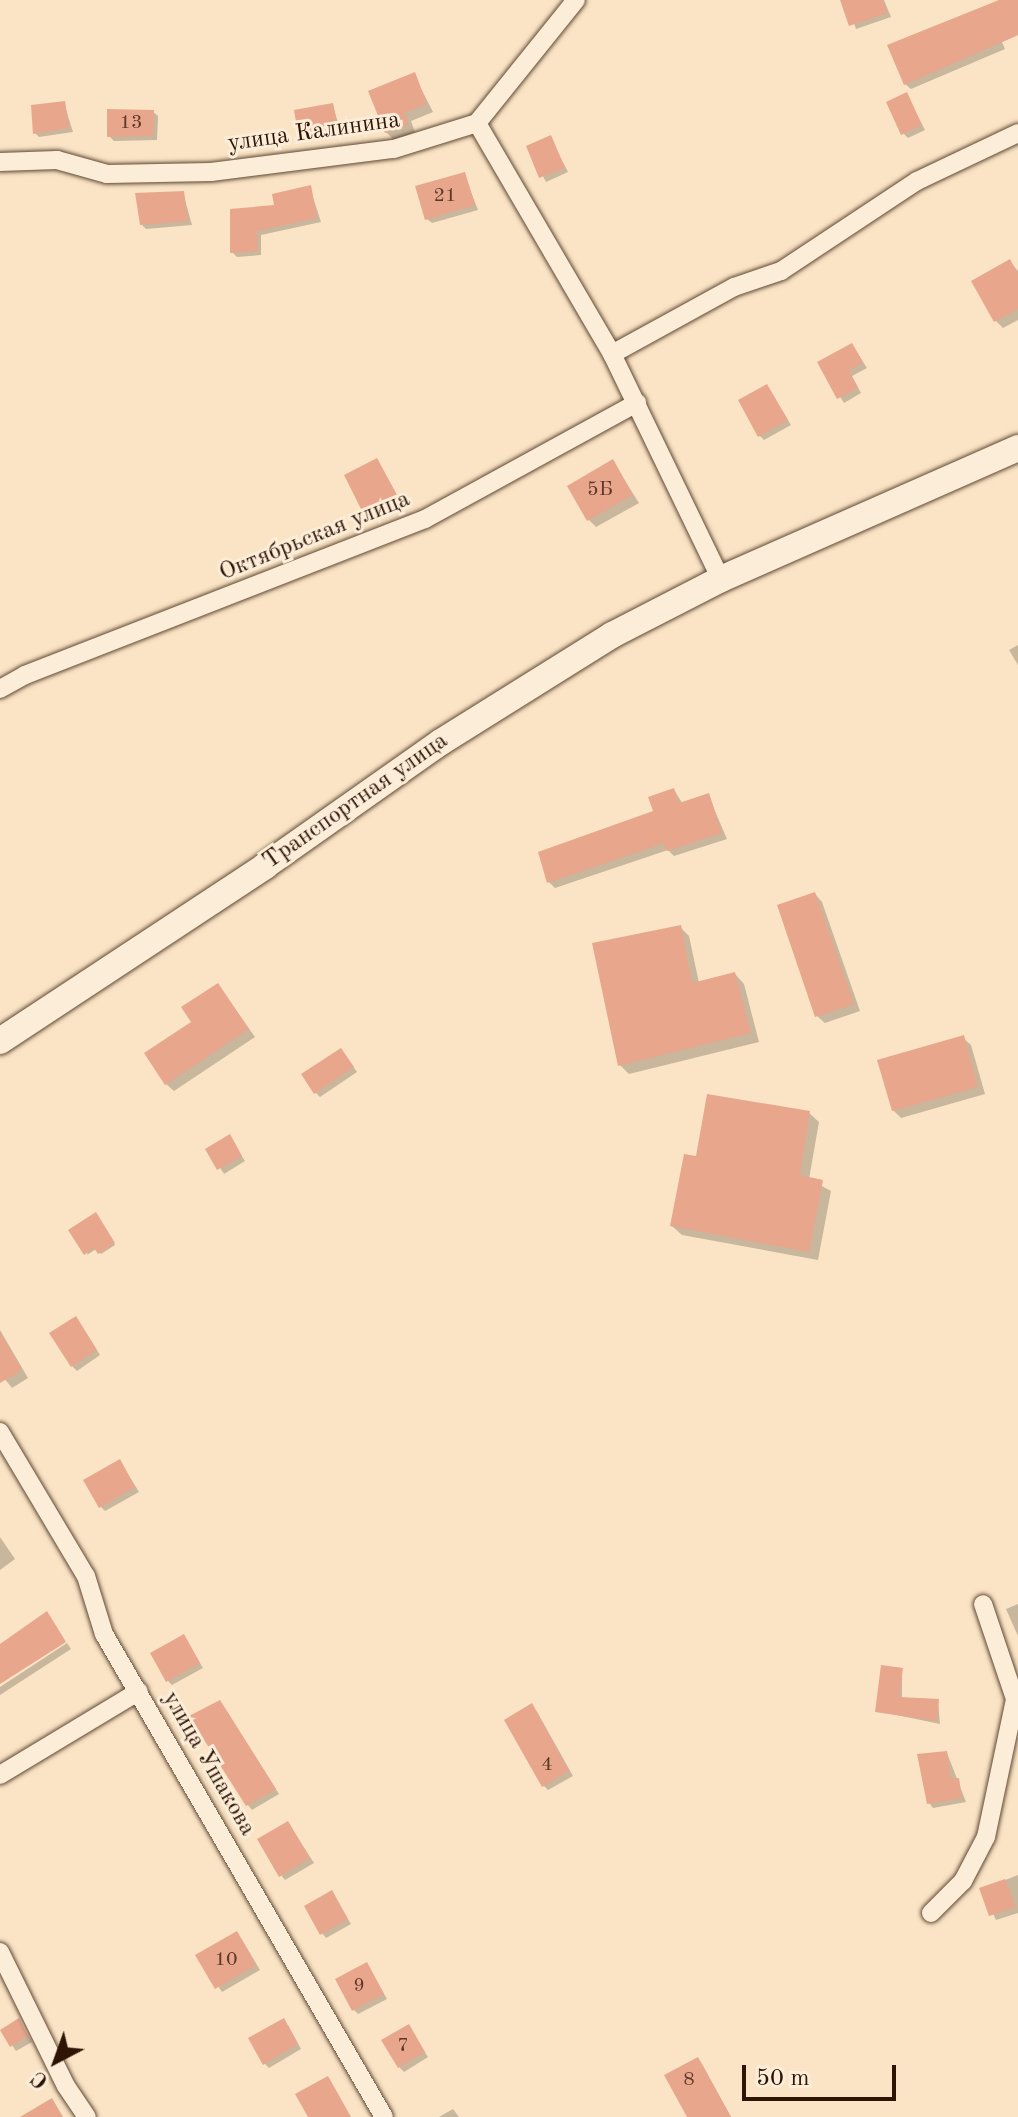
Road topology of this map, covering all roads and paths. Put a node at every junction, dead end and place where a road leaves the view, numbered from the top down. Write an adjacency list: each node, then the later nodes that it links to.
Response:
1 (576, 0): 2 (street)
2 (477, 123): 4 (street, улица Калинина); 5 (street)
3 (1018, 133): 5 (street)
4 (0, 162)
5 (612, 354): 6 (street)
6 (637, 403): 8 (street); 9 (street, Октябрьская улица)
7 (1018, 448): 8 (main road, Транспортная улица)
8 (721, 579): 10 (main road, Транспортная улица)
9 (0, 689)
10 (0, 1041)
11 (0, 1432): 13 (street, улица Ушакова)
12 (983, 1604): 14 (street)
13 (139, 1691): 15 (street); 19 (street, улица Ушакова)
14 (1016, 1698): 16 (street)
15 (0, 1775)
16 (931, 1913)
17 (0, 1952): 18 (street)
18 (87, 2117)
19 (384, 2117)

